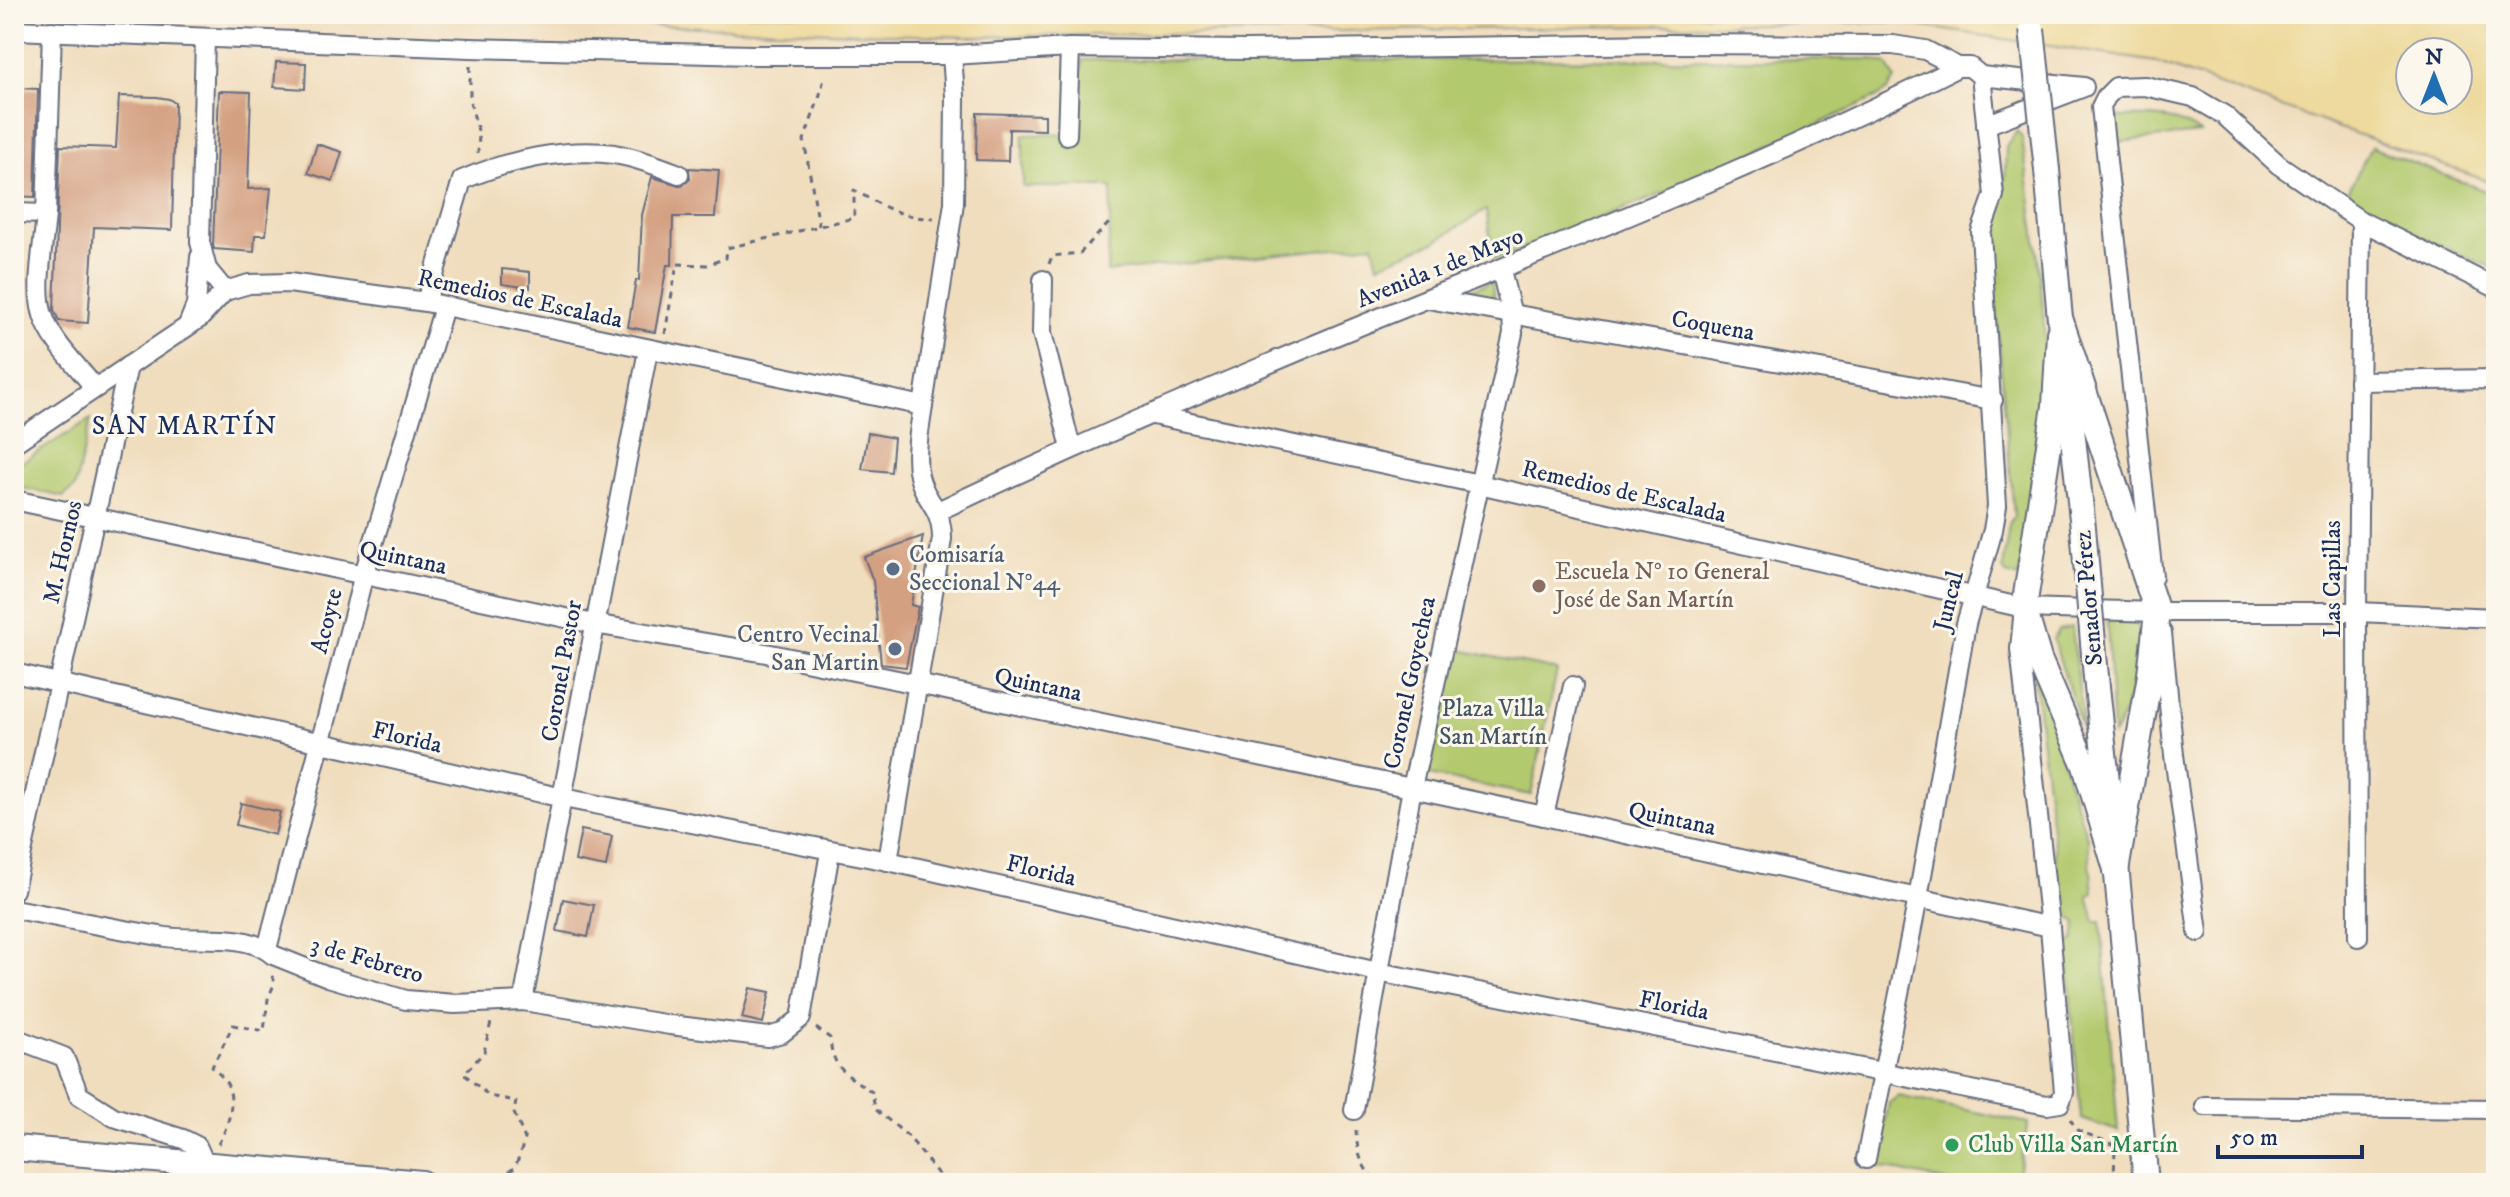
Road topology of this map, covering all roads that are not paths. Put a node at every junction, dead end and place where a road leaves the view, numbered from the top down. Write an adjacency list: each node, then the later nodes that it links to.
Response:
1 (2030, 14): 25 (main road, Senador Pérez, bridge)
2 (14, 30): 3 (street)
3 (52, 31): 4 (street); 15 (street)
4 (205, 38): 6 (street); 17 (street)
5 (1070, 48): 6 (street); 7 (street); 12 (street)
6 (952, 55): 33 (street)
7 (1958, 67): 8 (street); 18 (street, Avenida 1 de Mayo)
8 (1981, 76): 9 (street); 11 (street, Juncal)
9 (2084, 87): 10 (street); 11 (street)
10 (2116, 87): 16 (street); 44 (street)
11 (1986, 125): 32 (street, Juncal)
12 (1067, 135)
13 (679, 174): 23 (street, Acoyte)
14 (14, 213): 15 (street)
15 (46, 214): 31 (street)
16 (2361, 221): 20 (street); 30 (street, Las Capillas)
17 (201, 246): 21 (street); 26 (street)
18 (1501, 270): 22 (street, Avenida 1 de Mayo); 24 (street, Coronel Goyechea)
19 (1043, 280): 36 (street)
20 (2496, 288)
21 (225, 291): 23 (street, Remedios de Escalada); 26 (street)
22 (1426, 299): 24 (street, Coquena); 34 (street, Avenida 1 de Mayo)
23 (435, 305): 27 (street, Remedios de Escalada); 41 (street, Acoyte)
24 (1512, 315): 32 (street, Coquena); 37 (street, Coronel Goyechea)
25 (2060, 318): 43 (main road); 44 (main road); 58 (main road, Senador Pérez, bridge)
26 (188, 325): 28 (street)
27 (648, 350): 33 (street, Remedios de Escalada); 47 (street, Coronel Pastor)
28 (128, 366): 31 (street); 40 (street, M. Hornos)
29 (2496, 379): 30 (street)
30 (2359, 381): 45 (street, Las Capillas)
31 (94, 387): 35 (street)
32 (1993, 400): 42 (street, Juncal)
33 (923, 406): 39 (street)
34 (1153, 415): 36 (street, Avenida 1 de Mayo); 37 (street, Remedios de Escalada)
35 (17, 435)
36 (1071, 448): 39 (street, Avenida 1 de Mayo)
37 (1479, 484): 42 (street, Remedios de Escalada); 53 (street, Coronel Goyechea)
38 (14, 500): 40 (street, Quintana)
39 (938, 511): 50 (street)
40 (96, 517): 41 (street, Quintana); 49 (street, M. Hornos)
41 (364, 574): 47 (street, Quintana); 52 (street, Acoyte)
42 (1973, 595): 43 (street, Remedios de Escalada); 60 (street, Juncal)
43 (2024, 608): 44 (street, Remedios de Escalada); 58 (main road); 62 (street)
44 (2157, 612): 45 (street, Remedios de Escalada); 58 (main road); 63 (street)
45 (2357, 612): 46 (street, Remedios de Escalada); 64 (street, Las Capillas)
46 (2496, 618)
47 (594, 624): 50 (street, Quintana); 54 (street, Coronel Pastor)
48 (14, 673): 49 (street, Florida)
49 (58, 682): 52 (street, Florida); 59 (street, M. Hornos)
50 (917, 684): 53 (street, Quintana); 57 (street)
51 (1573, 686): 55 (street)
52 (321, 744): 54 (street, Florida); 65 (street, Acoyte)
53 (1412, 788): 55 (street, Quintana); 66 (street, Coronel Goyechea)
54 (563, 798): 56 (street, Florida); 67 (street, Coronel Pastor)
55 (1544, 816): 60 (street, Quintana)
56 (830, 852): 57 (street, Florida); 67 (street, 3 de Febrero)
57 (888, 861): 66 (street, Florida)
58 (2116, 871): 77 (main road, Senador Pérez)
59 (14, 890)
60 (1918, 898): 62 (street, Quintana); 69 (street, Juncal)
61 (14, 909): 65 (street, 3 de Febrero)
62 (2050, 927): 69 (street, Florida)
63 (2198, 932)
64 (2358, 937)
65 (267, 949): 67 (street, 3 de Febrero)
66 (1378, 972): 69 (street, Florida); 72 (street, Coronel Goyechea)
67 (523, 1001)
68 (14, 1038): 75 (street)
69 (1883, 1072): 74 (street, Juncal)
70 (2205, 1106): 71 (street)
71 (2496, 1109)
72 (1354, 1110)
73 (14, 1148): 75 (main road)
74 (1866, 1159)
75 (204, 1174): 76 (main road)
76 (422, 1183)
77 (2146, 1183)

